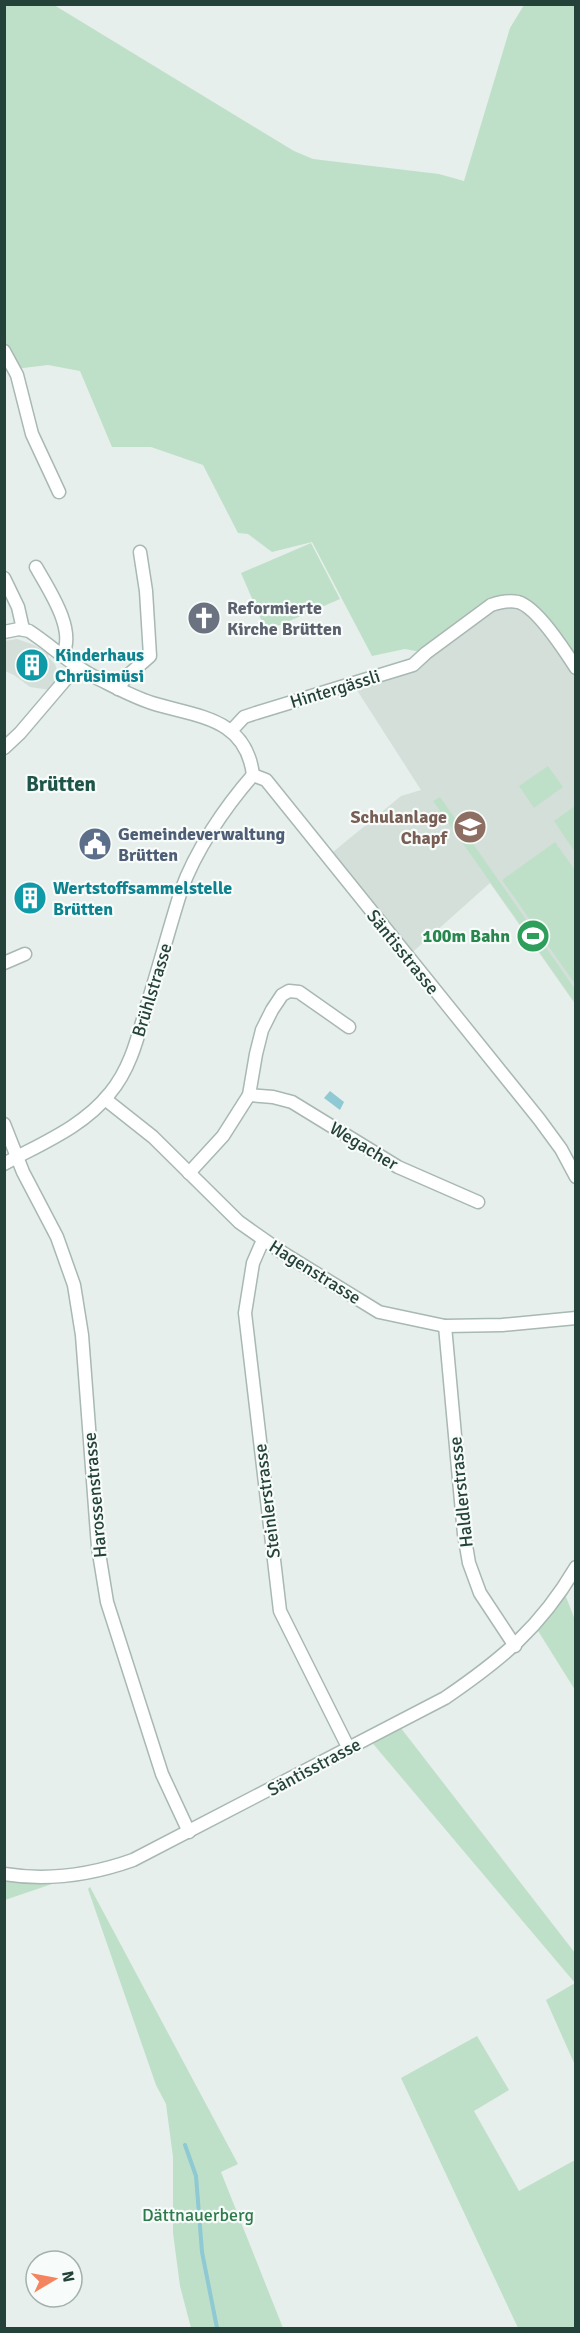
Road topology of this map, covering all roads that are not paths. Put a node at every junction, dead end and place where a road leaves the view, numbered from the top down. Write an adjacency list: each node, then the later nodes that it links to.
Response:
1 (4, 351): 2 (street)
2 (10, 366): 3 (street)
3 (60, 492)
4 (140, 552): 12 (street)
5 (36, 567): 9 (street)
6 (4, 578): 7 (street)
7 (23, 629): 8 (street); 9 (street)
8 (4, 632)
9 (62, 655): 10 (street)
10 (77, 666): 12 (street); 14 (street)
11 (576, 668): 13 (street, Hintergässli)
12 (118, 689): 13 (street)
13 (231, 731): 15 (street)
14 (4, 748)
15 (253, 775): 20 (street, Brühlstrasse); 25 (street, Säntisstrasse)
16 (26, 954): 17 (street)
17 (4, 963)
18 (349, 1027): 19 (street)
19 (249, 1095): 24 (street); 26 (street, Wegacher)
20 (105, 1099): 22 (street, Brühlstrasse); 24 (street, Hagenstrasse)
21 (4, 1124): 22 (street, Harossenstrasse)
22 (17, 1157): 23 (street, Brühlstrasse); 33 (street, Harossenstrasse)
23 (4, 1164)
24 (189, 1173): 27 (street, Hagenstrasse)
25 (576, 1177)
26 (478, 1202)
27 (264, 1240): 29 (street, Hagenstrasse); 32 (street, Steinlerstrasse)
28 (576, 1318): 29 (street, Hagenstrasse)
29 (445, 1326): 31 (street, Haldlerstrasse)
30 (576, 1567): 31 (street, Säntisstrasse)
31 (515, 1646): 32 (street, Säntisstrasse)
32 (349, 1749): 33 (street, Säntisstrasse)
33 (189, 1832): 34 (street, Säntisstrasse)
34 (4, 1874)

